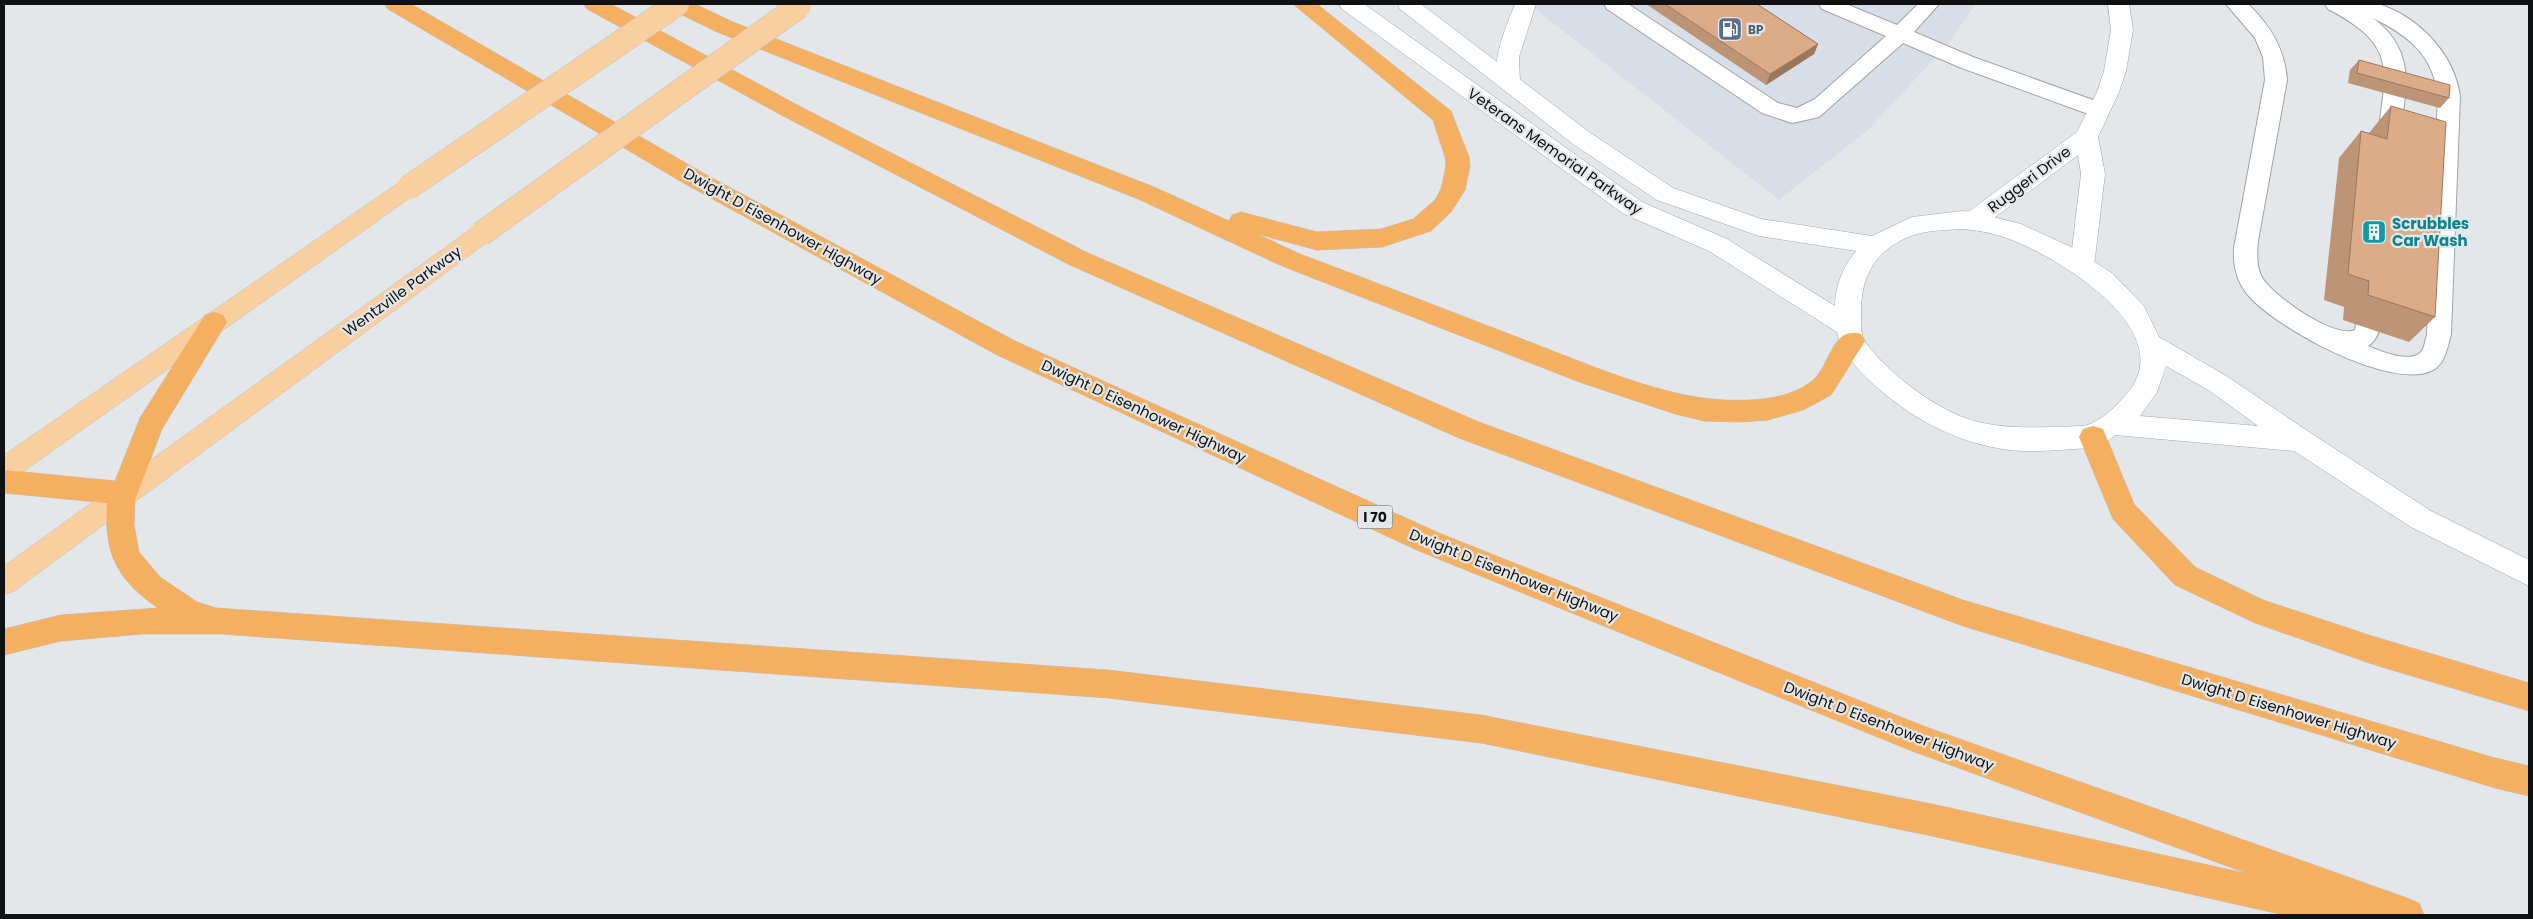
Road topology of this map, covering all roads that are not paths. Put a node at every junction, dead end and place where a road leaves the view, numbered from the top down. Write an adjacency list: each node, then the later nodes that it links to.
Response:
1 (396, 4): 42 (highway, Dwight D Eisenhower Highway / I 70)
2 (594, 4): 40 (highway, Dwight D Eisenhower Highway)
3 (677, 4): 21 (highway); 26 (main road, bridge)
4 (1304, 4): 21 (highway)
5 (1350, 4): 27 (street, Veterans Memorial Parkway)
6 (1408, 4): 17 (street, Veterans Memorial Parkway)
7 (1524, 4): 17 (street)
8 (1614, 4): 16 (lane)
9 (1828, 4): 16 (lane)
10 (1929, 4): 16 (lane)
11 (2119, 4): 18 (street, Ruggeri Drive)
12 (2236, 4): 28 (lane)
13 (2335, 4): 20 (lane)
14 (2360, 4): 28 (lane)
15 (800, 5): 34 (main road, Wentzville Parkway, bridge)
16 (1900, 36): 18 (lane)
17 (1509, 82): 23 (street, Veterans Memorial Parkway)
18 (2100, 110): 19 (street, Ruggeri Drive)
19 (2086, 137): 22 (street, Ruggeri Drive); 24 (street, Ruggeri Drive)
20 (2386, 164)
21 (1146, 193): 27 (highway)
22 (1973, 221): 23 (street); 24 (street)
23 (1875, 245): 27 (street)
24 (2082, 266): 29 (street)
25 (2375, 272): 28 (lane)
26 (214, 322): 32 (main road); 34 (highway)
27 (1850, 334): 30 (street)
28 (2331, 339)
29 (2149, 343): 30 (street); 31 (street)
30 (2101, 430): 31 (street); 39 (highway)
31 (2299, 440): 35 (street)
32 (4, 470)
33 (4, 481): 34 (highway)
34 (123, 493): 36 (main road, Wentzville Parkway); 37 (highway)
35 (2529, 574)
36 (4, 582)
37 (221, 621): 38 (highway); 41 (highway)
38 (4, 642)
39 (2529, 697)
40 (2529, 781)
41 (2357, 915)
42 (2407, 915)

